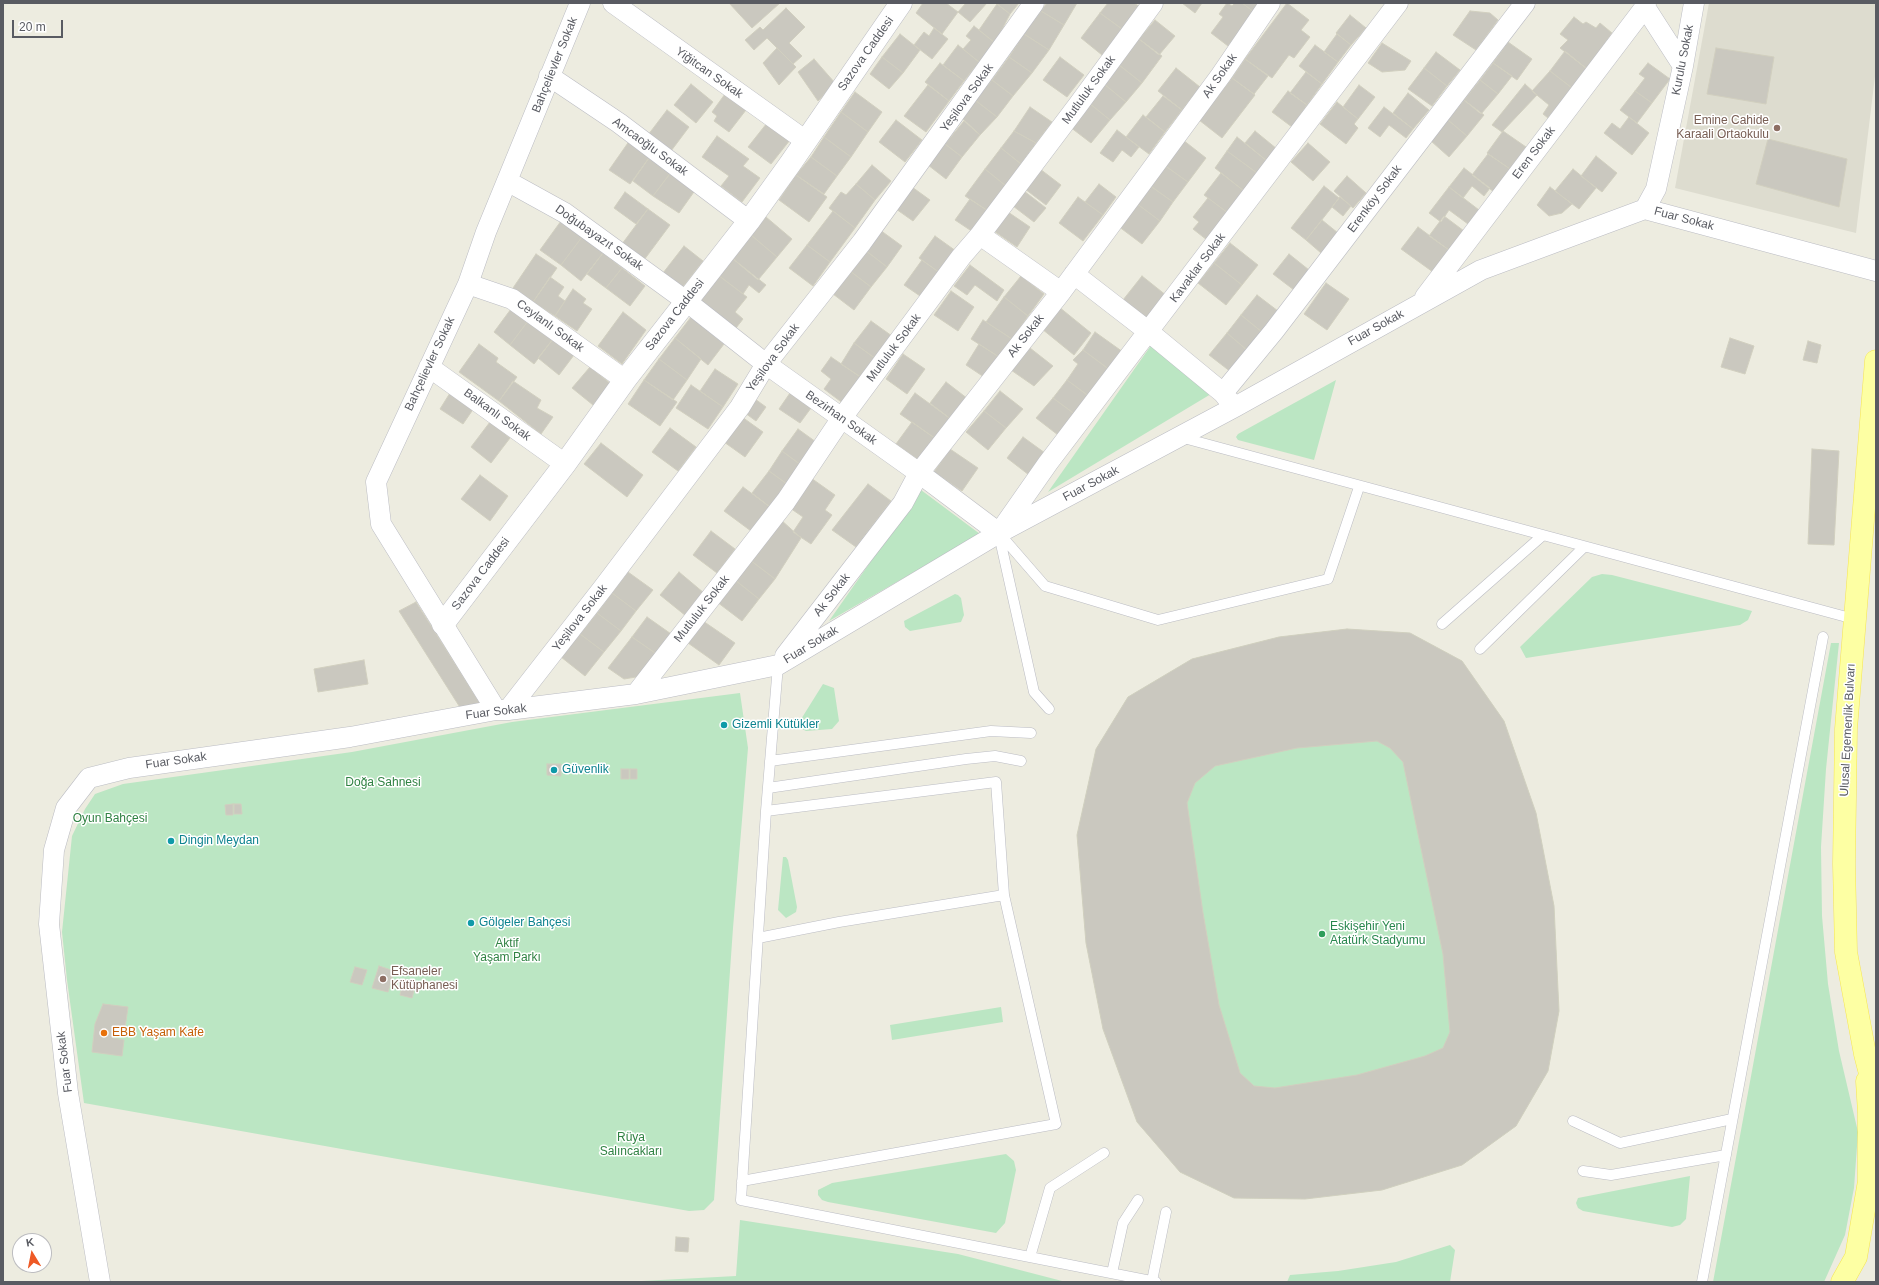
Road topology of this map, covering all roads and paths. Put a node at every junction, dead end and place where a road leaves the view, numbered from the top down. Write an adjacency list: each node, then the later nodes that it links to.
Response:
1 (580, 3): 12 (street, Bahçelievler Sokak)
2 (613, 3): 13 (street, Yiğitcan Sokak)
3 (901, 3): 13 (street, Sazova Caddesi)
4 (1034, 3): 26 (street, Yeşilova Sokak)
5 (1153, 3): 17 (street, Mutluluk Sokak)
6 (1270, 3): 19 (street, Ak Sokak)
7 (1398, 3): 24 (street, Kavaklar Sokak)
8 (1526, 3): 29 (street, Erenköy Sokak)
9 (1694, 3): 11 (street, Kurulu Sokak)
10 (1646, 5): 11 (street); 23 (street, Eren Sokak)
11 (1683, 66): 15 (street, Kurulu Sokak)
12 (549, 76): 14 (street, Bahçelievler Sokak); 16 (street, Amcaoğlu Sokak)
13 (806, 141): 16 (street, Sazova Caddesi)
14 (507, 181): 20 (street, Bahçelievler Sokak); 22 (street, Doğubayazıt Sokak)
15 (1645, 209): 18 (street, Fuar Sokak); 23 (street, Fuar Sokak)
16 (749, 220): 22 (street, Sazova Caddesi)
17 (980, 235): 21 (street); 30 (street, Mutluluk Sokak)
18 (1876, 271)
19 (1074, 274): 21 (street, Ak Sokak); 24 (street)
20 (468, 284): 27 (street, Bahçelievler Sokak); 28 (street, Ceylanlı Sokak)
21 (1061, 292): 33 (street, Ak Sokak)
22 (686, 301): 26 (street, Bezirhan Sokak); 28 (street, Sazova Caddesi)
23 (1421, 303): 29 (street, Fuar Sokak)
24 (1149, 332): 29 (street); 35 (street, Kavaklar Sokak)
25 (1876, 361): 38 (main road, Ulusal Egemenlik Bulvarı)
26 (766, 364): 30 (street, Bezirhan Sokak); 46 (street, Yeşilova Sokak)
27 (429, 367): 32 (street, Balkanlı Sokak); 39 (street, Bahçelievler Sokak)
28 (625, 380): 32 (street, Sazova Caddesi)
29 (1229, 400): 31 (street, Fuar Sokak)
30 (841, 418): 33 (street, Bezirhan Sokak); 44 (street, Mutluluk Sokak)
31 (1179, 437): 34 (lane); 35 (street, Fuar Sokak)
32 (565, 464): 39 (street, Sazova Caddesi)
33 (919, 472): 35 (street, Bezirhan Sokak); 43 (street, Ak Sokak)
34 (1359, 487): 35 (lane); 36 (lane)
35 (998, 533): 43 (street, Fuar Sokak); 45 (lane)
36 (1542, 536): 37 (lane); 40 (lane)
37 (1584, 547): 38 (lane); 42 (lane)
38 (1854, 619): 54 (main road, Ulusal Egemenlik Bulvarı)
39 (443, 624): 46 (street, Bahçelievler Sokak)
40 (1442, 624)
41 (1823, 637): 56 (lane)
42 (1480, 649)
43 (778, 665): 44 (street, Fuar Sokak); 48 (lane)
44 (636, 694): 46 (street, Fuar Sokak)
45 (1049, 709)
46 (502, 710): 66 (street, Fuar Sokak)
47 (1031, 733): 48 (lane)
48 (770, 761): 50 (lane)
49 (1021, 761): 50 (lane)
50 (768, 788): 51 (lane)
51 (766, 811): 52 (lane); 53 (lane)
52 (1004, 895): 53 (lane); 61 (lane)
53 (758, 938): 61 (lane)
54 (1865, 1054): 55 (main road, Ulusal Egemenlik Bulvarı); 69 (main road)
55 (1876, 1097)
56 (1732, 1119): 57 (lane); 59 (lane)
57 (1573, 1121)
58 (1104, 1153): 64 (lane)
59 (1726, 1155): 60 (lane); 68 (lane)
60 (1583, 1171)
61 (742, 1182): 64 (lane)
62 (1138, 1200): 65 (lane)
63 (1166, 1212): 67 (lane)
64 (1030, 1257): 65 (lane)
65 (1112, 1273): 67 (lane)
66 (100, 1282)
67 (1154, 1282)
68 (1702, 1282)
69 (1842, 1282)

